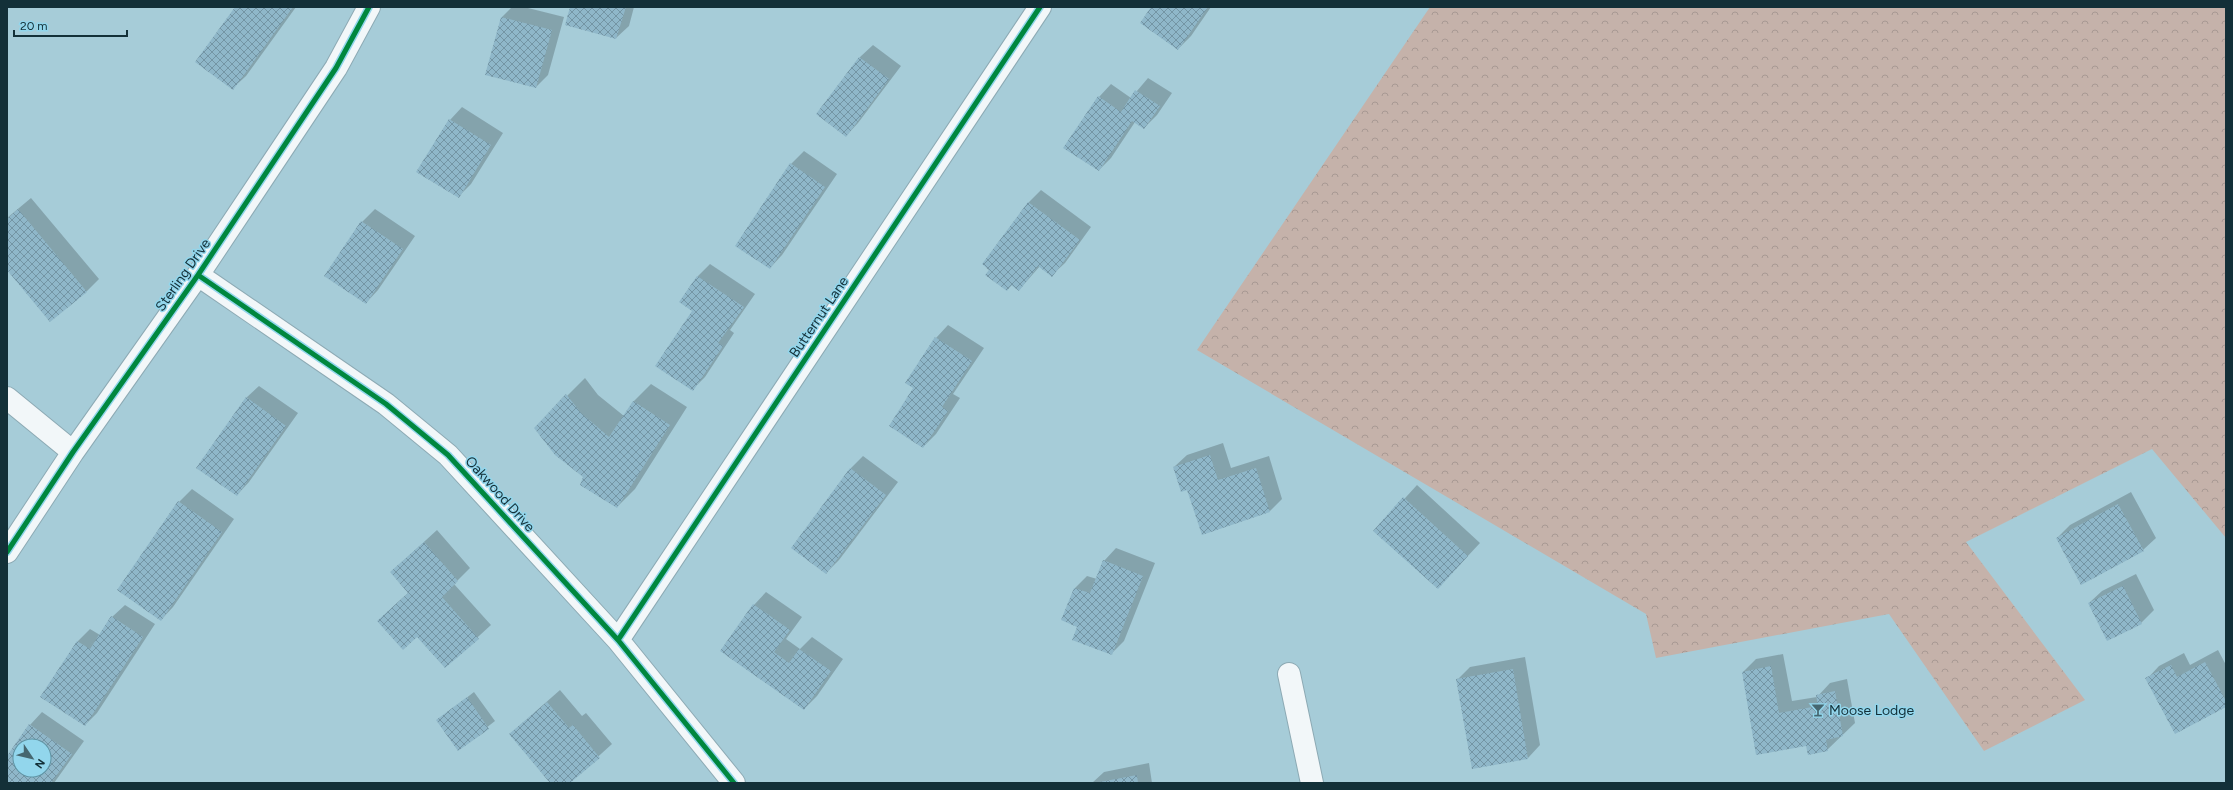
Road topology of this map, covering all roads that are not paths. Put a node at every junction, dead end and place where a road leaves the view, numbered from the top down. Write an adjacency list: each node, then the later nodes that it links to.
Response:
1 (369, 7): 3 (street, Sterling Drive)
2 (1040, 7): 7 (street, Butternut Lane)
3 (198, 275): 5 (street, Sterling Drive); 7 (street, Oakwood Drive)
4 (7, 398): 5 (street)
5 (73, 452): 6 (street, Sterling Drive)
6 (7, 552)
7 (618, 640): 9 (street, Oakwood Drive)
8 (1289, 674): 10 (street)
9 (734, 783)
10 (1312, 783)

